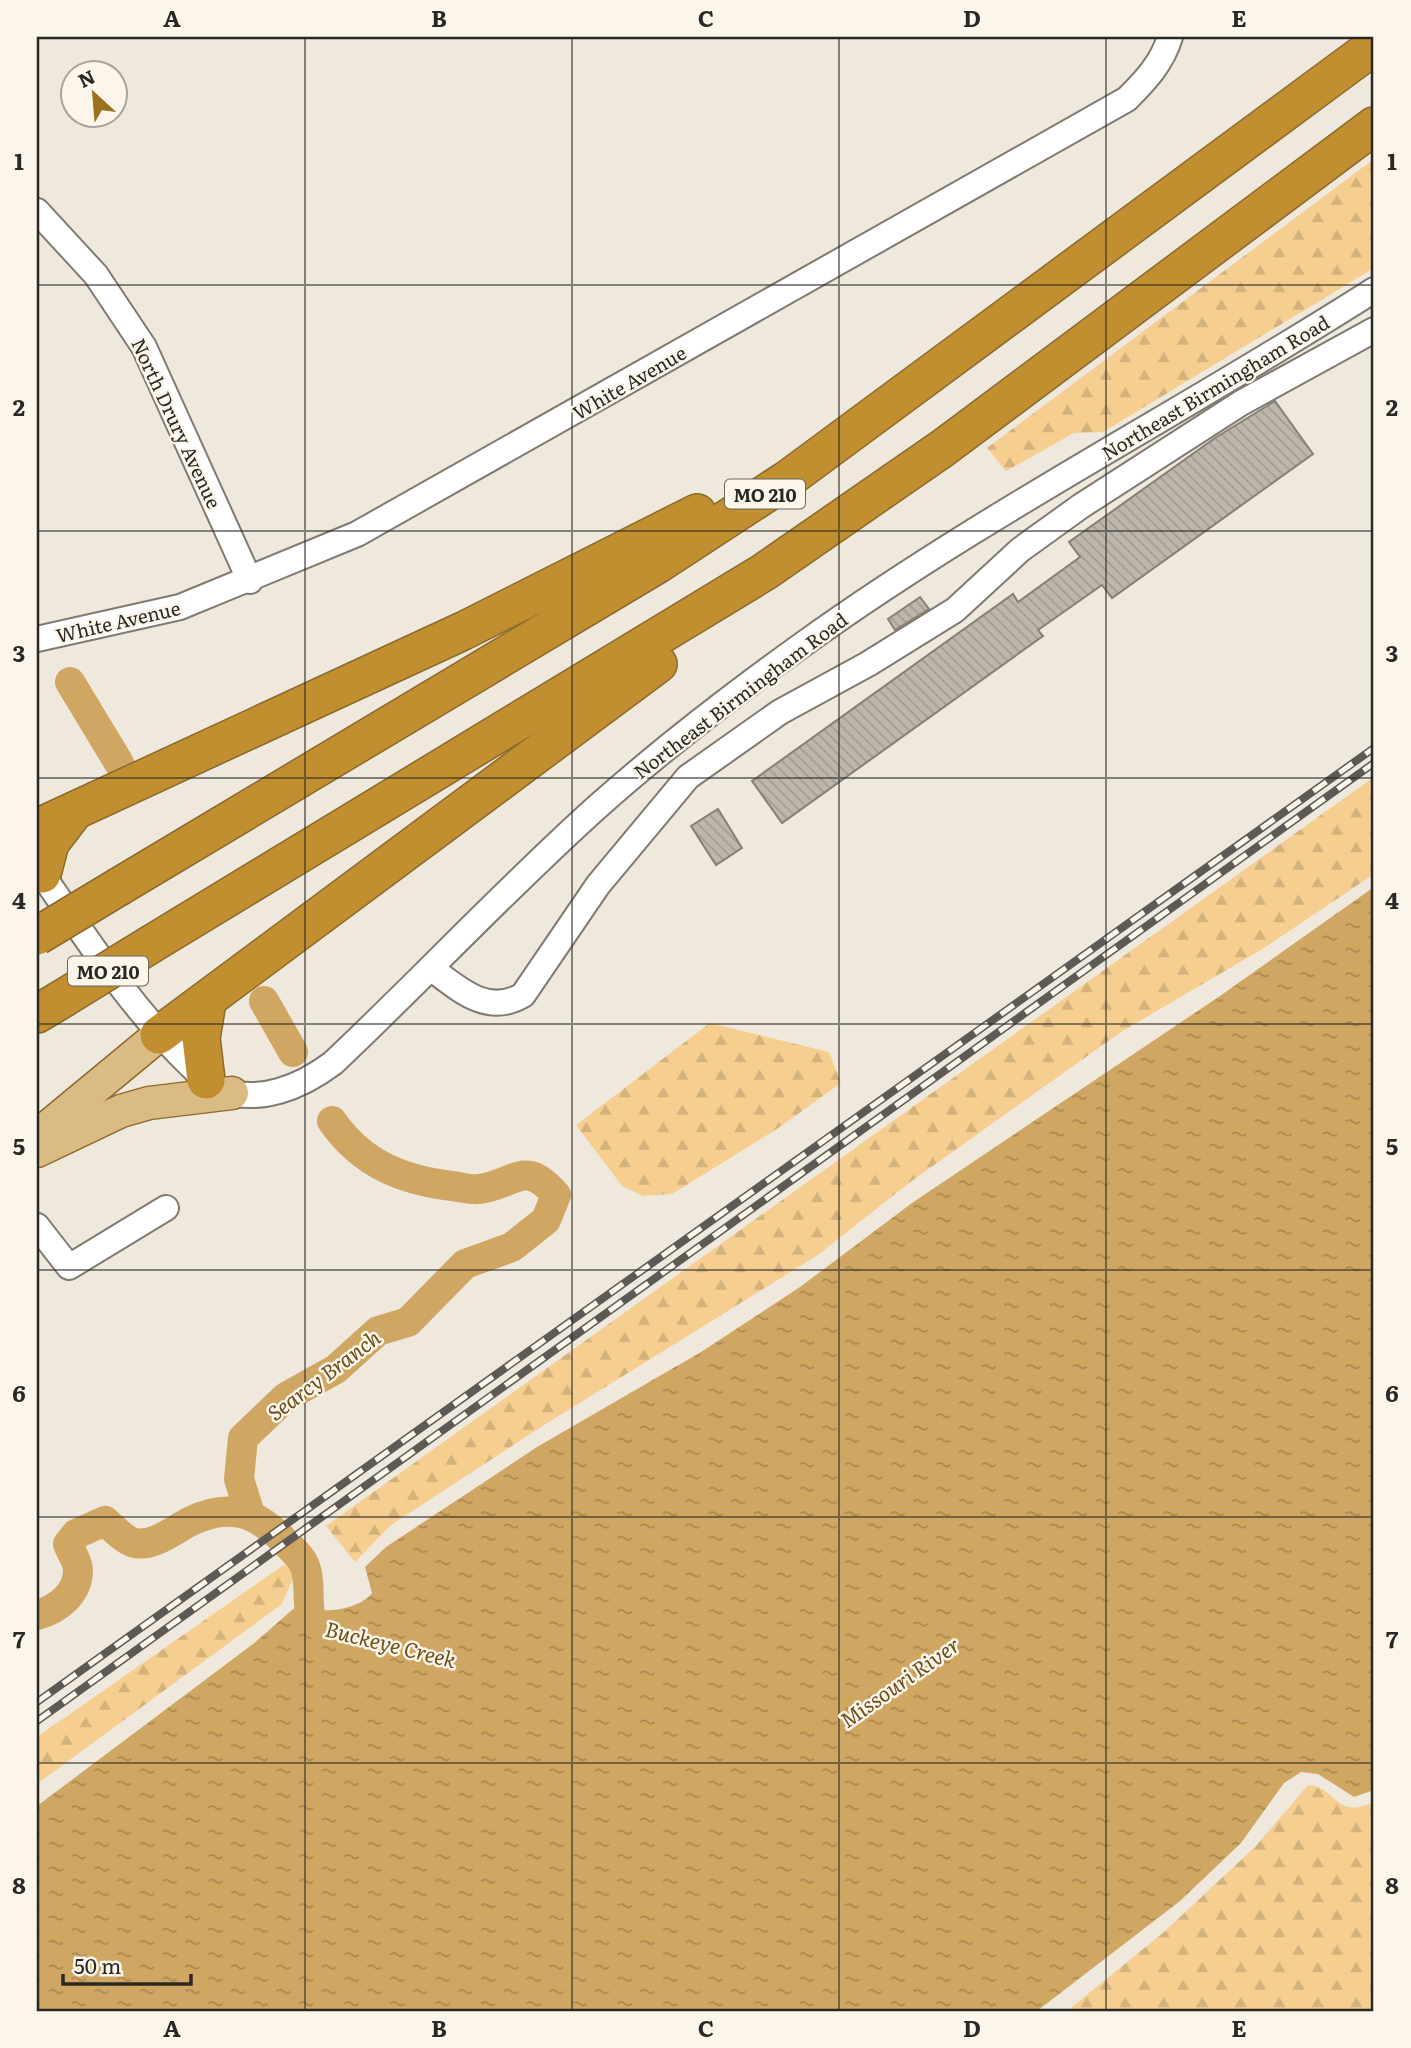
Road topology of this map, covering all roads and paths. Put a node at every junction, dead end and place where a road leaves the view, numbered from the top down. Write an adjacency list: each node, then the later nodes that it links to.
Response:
1 (1170, 37): 9 (street, White Avenue)
2 (1374, 47): 7 (highway, MO 210)
3 (1374, 127): 8 (highway, MO 210)
4 (37, 211): 9 (street, North Drury Avenue)
5 (1373, 293): 11 (street, Northeast Birmingham Road)
6 (1374, 330): 12 (street)
7 (913, 389): 13 (highway); 16 (highway, MO 210, bridge)
8 (764, 572): 18 (highway); 19 (highway, MO 210, bridge)
9 (250, 581): 10 (street, White Avenue)
10 (37, 639)
11 (662, 752): 12 (street); 17 (street, Northeast Birmingham Road)
12 (688, 777): 17 (street)
13 (73, 813): 14 (highway); 15 (highway)
14 (37, 828)
15 (39, 870): 20 (street)
16 (37, 936)
17 (432, 969): 21 (street, Northeast Birmingham Road)
18 (207, 1002): 20 (highway); 21 (highway)
19 (49, 1007)
20 (159, 1035): 21 (street); 22 (main road)
21 (219, 1087): 23 (main road)
22 (37, 1136)
23 (37, 1151)
24 (166, 1208): 25 (street)
25 (37, 1226)

